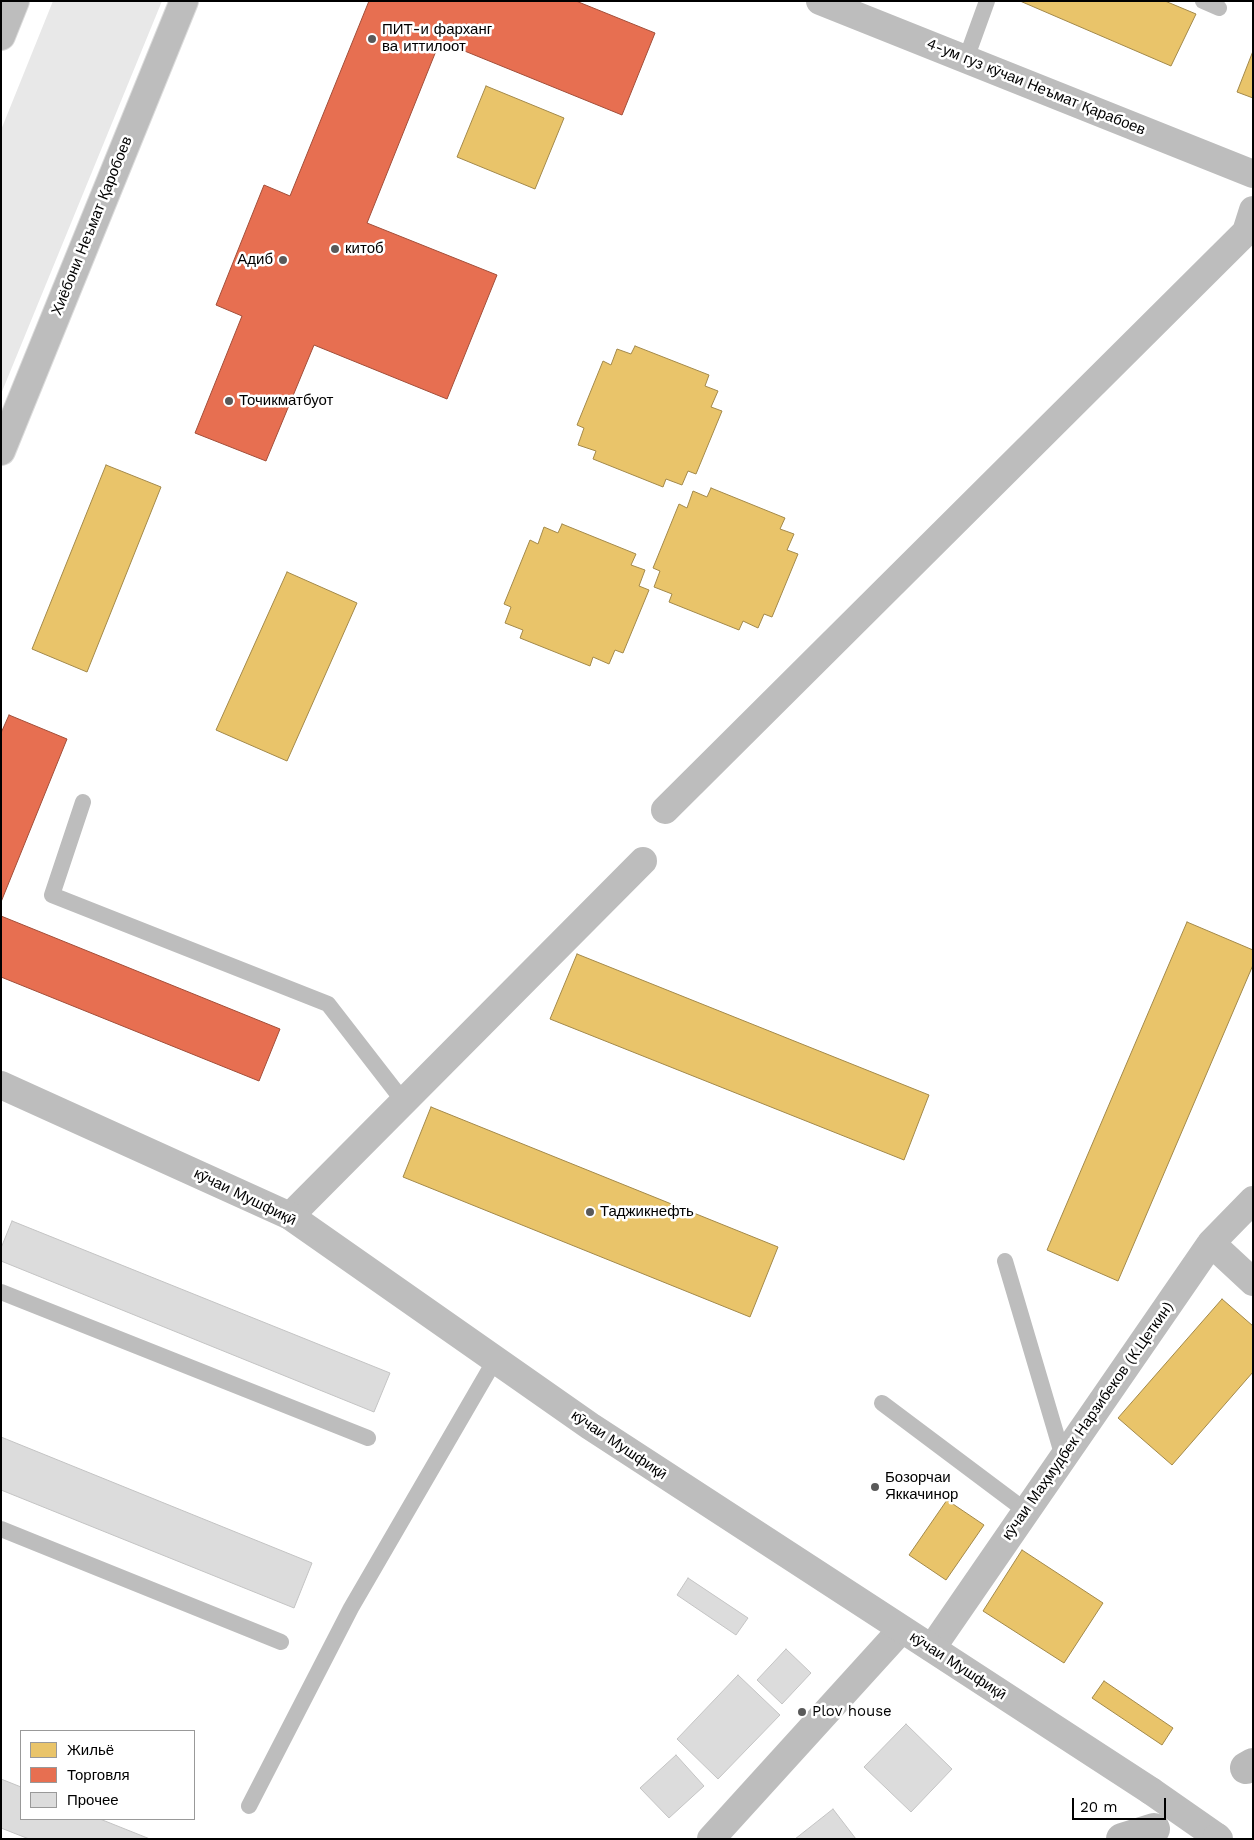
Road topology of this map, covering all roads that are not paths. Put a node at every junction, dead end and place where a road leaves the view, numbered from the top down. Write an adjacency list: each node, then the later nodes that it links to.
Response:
1 (15, 1): 7 (main road)
2 (184, 1): 11 (main road, Хиёбони Неъмат Қаробоев)
3 (820, 1): 8 (main road, 4-ум гуз кӯчаи Неъмат Қарабоев)
4 (987, 1): 8 (lane)
5 (1203, 1): 6 (lane)
6 (1219, 8)
7 (1, 36)
8 (966, 59): 9 (main road, 4-ум гуз кӯчаи Неъмат Қарабоев)
9 (1253, 174)
10 (1253, 210): 13 (main road)
11 (1, 451)
12 (83, 802): 16 (lane)
13 (665, 810)
14 (643, 861): 16 (main road)
15 (1, 1085): 18 (main road, кӯчаи Мушфиқӣ)
16 (404, 1102): 18 (main road)
17 (1253, 1200): 19 (main road, кӯчаи Маҳмудбек Нарзибеков (К.Цеткин))
18 (290, 1216): 23 (main road, кӯчаи Мушфиқӣ)
19 (1211, 1243): 21 (main road); 26 (main road, кӯчаи Маҳмудбек Нарзибеков (К.Цеткин))
20 (1005, 1261): 26 (lane)
21 (1253, 1282)
22 (1, 1292): 25 (lane)
23 (495, 1360): 29 (main road, кӯчаи Мушфиқӣ); 32 (lane)
24 (882, 1403): 27 (lane)
25 (368, 1438)
26 (1063, 1457): 27 (main road, кӯчаи Маҳмудбек Нарзибеков (К.Цеткин))
27 (1026, 1510): 31 (main road, кӯчаи Маҳмудбек Нарзибеков (К.Цеткин))
28 (1, 1529): 30 (lane)
29 (901, 1630): 31 (main road, кӯчаи Мушфиқӣ); 34 (main road)
30 (281, 1642)
31 (932, 1648): 33 (main road, кӯчаи Мушфиқӣ)
32 (249, 1806)
33 (1218, 1838)
34 (711, 1839)

